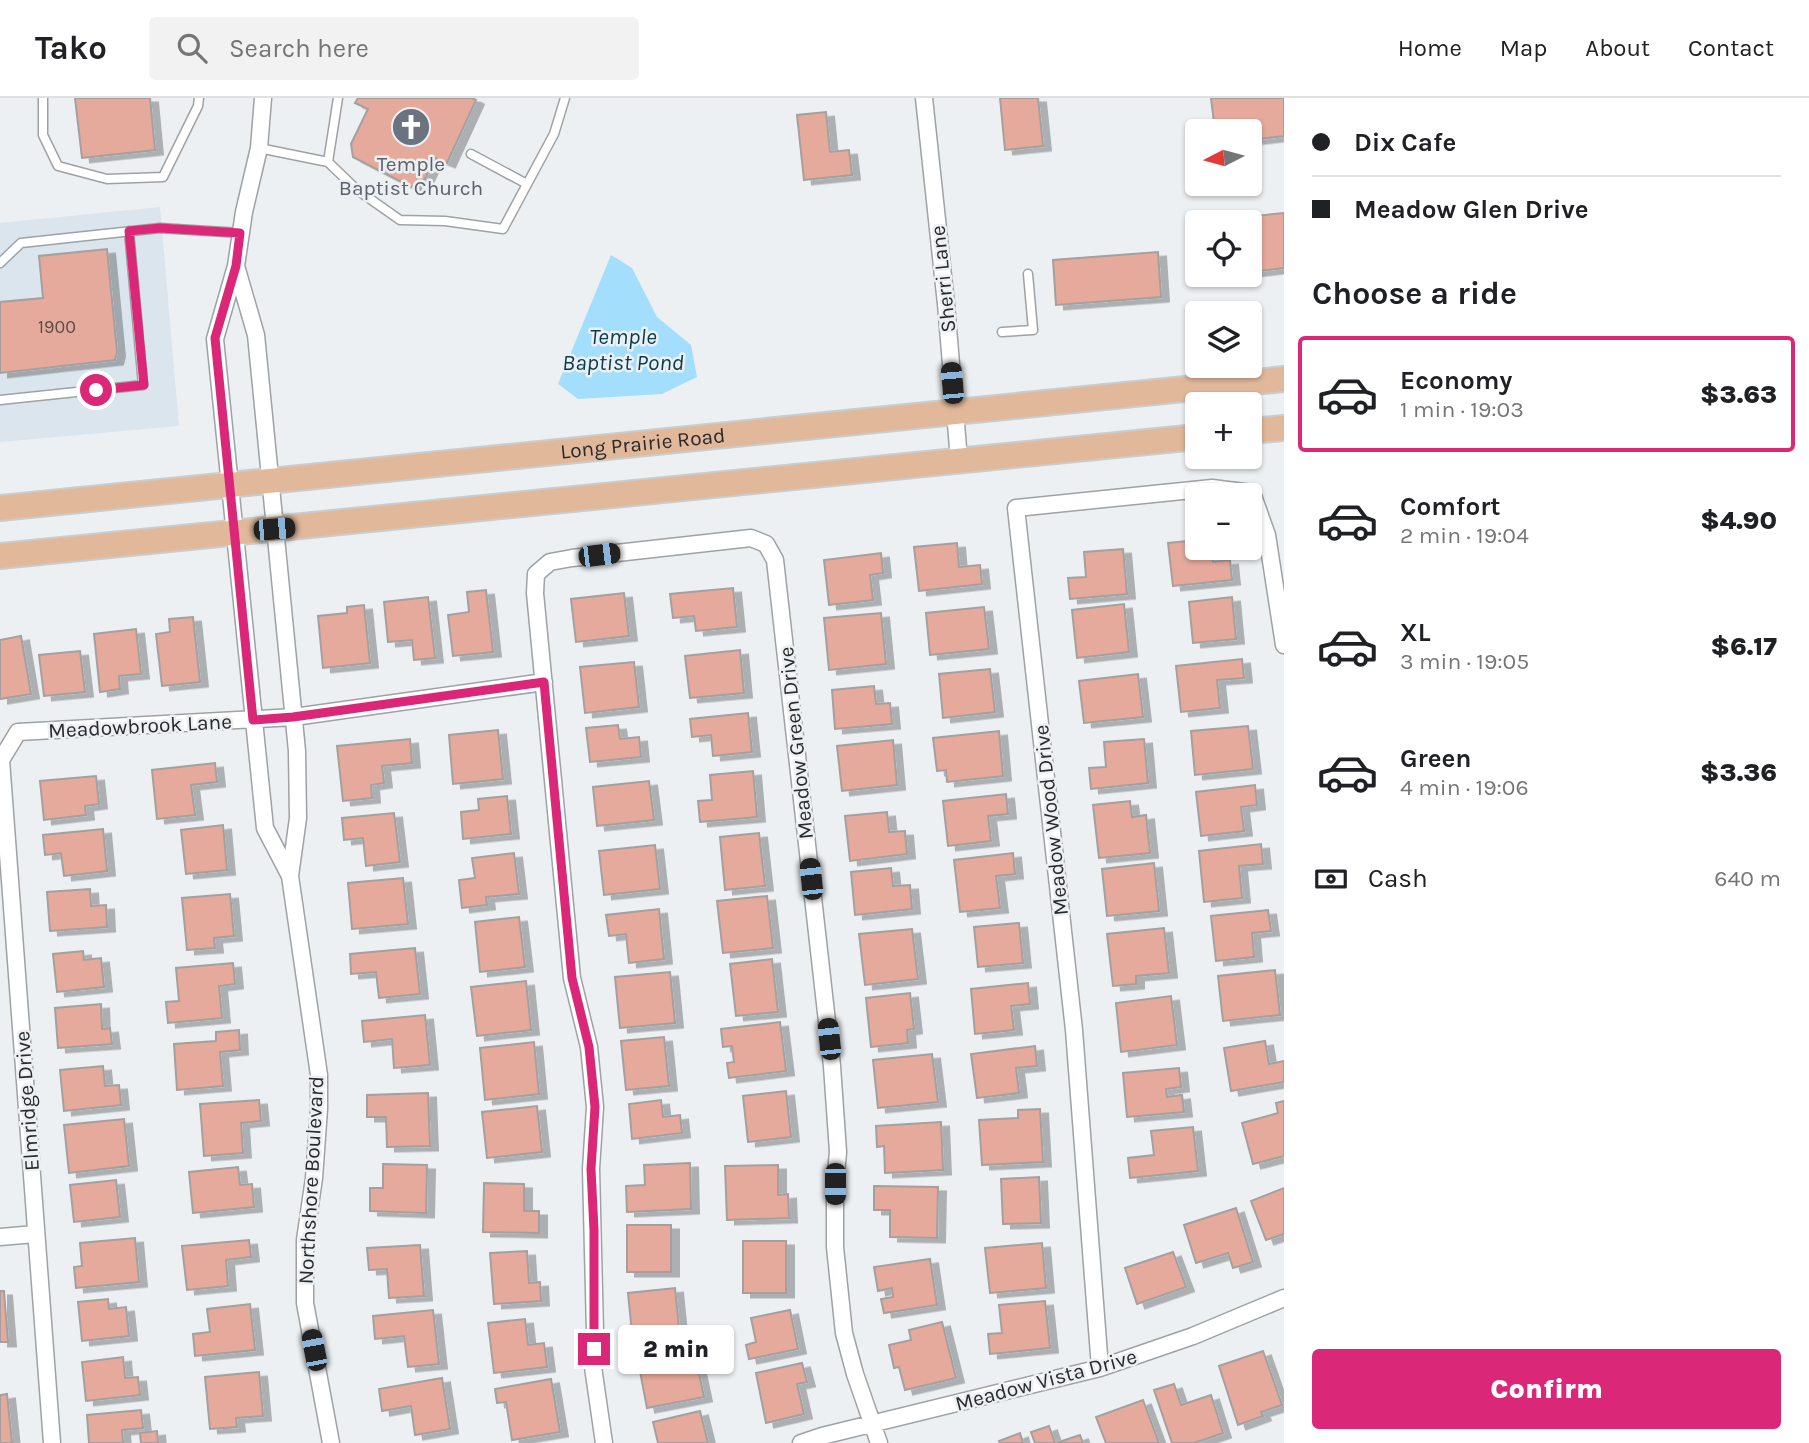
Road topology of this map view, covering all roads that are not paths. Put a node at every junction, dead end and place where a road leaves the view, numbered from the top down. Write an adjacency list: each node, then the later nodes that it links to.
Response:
1 (43, 98): 2 (lane)
2 (199, 98)
3 (263, 98): 7 (street, Northshore Boulevard)
4 (338, 98): 9 (lane)
5 (565, 98): 10 (lane)
6 (924, 98): 19 (street, Sherri Lane)
7 (259, 148): 9 (lane); 12 (street, Northshore Boulevard)
8 (471, 154): 10 (lane)
9 (328, 162): 10 (lane)
10 (527, 184)
11 (129, 231): 12 (lane); 13 (lane); 18 (lane)
12 (240, 233): 14 (street, Northshore Boulevard)
13 (0, 263)
14 (236, 266): 24 (street, Northshore Boulevard); 25 (street, Northshore Boulevard)
15 (1028, 274): 16 (lane)
16 (1002, 332)
17 (1284, 379): 19 (main road, Long Prairie Road)
18 (0, 400)
19 (954, 413): 23 (street, Sherri Lane); 24 (main road, Long Prairie Road)
20 (1284, 428): 21 (main road)
21 (1262, 430)
22 (1185, 438): 23 (main road)
23 (959, 460): 27 (main road)
24 (271, 482): 25 (main road, Long Prairie Road); 27 (street, Northshore Boulevard)
25 (230, 486): 26 (main road, Long Prairie Road); 28 (street, Northshore Boulevard)
26 (0, 508)
27 (274, 529): 28 (main road); 32 (street, Northshore Boulevard)
28 (234, 533): 29 (main road); 33 (street, Northshore Boulevard)
29 (0, 556)
30 (1284, 645): 39 (street, Meadow Wood Drive)
31 (544, 682): 32 (street, Meadowbrook Lane); 40 (street, Meadow Green Drive); 43 (street)
32 (293, 717): 33 (street, Meadowbrook Lane); 35 (street, Northshore Boulevard)
33 (253, 720): 34 (street, Meadowbrook Lane); 35 (street, Northshore Boulevard)
34 (1, 760): 36 (street, Elmridge Drive)
35 (290, 876): 42 (street, Northshore Boulevard)
36 (35, 1234): 37 (street); 41 (street, Elmridge Drive)
37 (0, 1237)
38 (1284, 1298): 39 (street, Meadow Vista Drive)
39 (1100, 1368): 40 (street, Meadow Vista Drive)
40 (873, 1425): 44 (street, Meadow Vista Drive); 45 (street, Meadow Green Drive)
41 (52, 1443)
42 (331, 1443)
43 (604, 1443)
44 (802, 1443)
45 (879, 1443)

